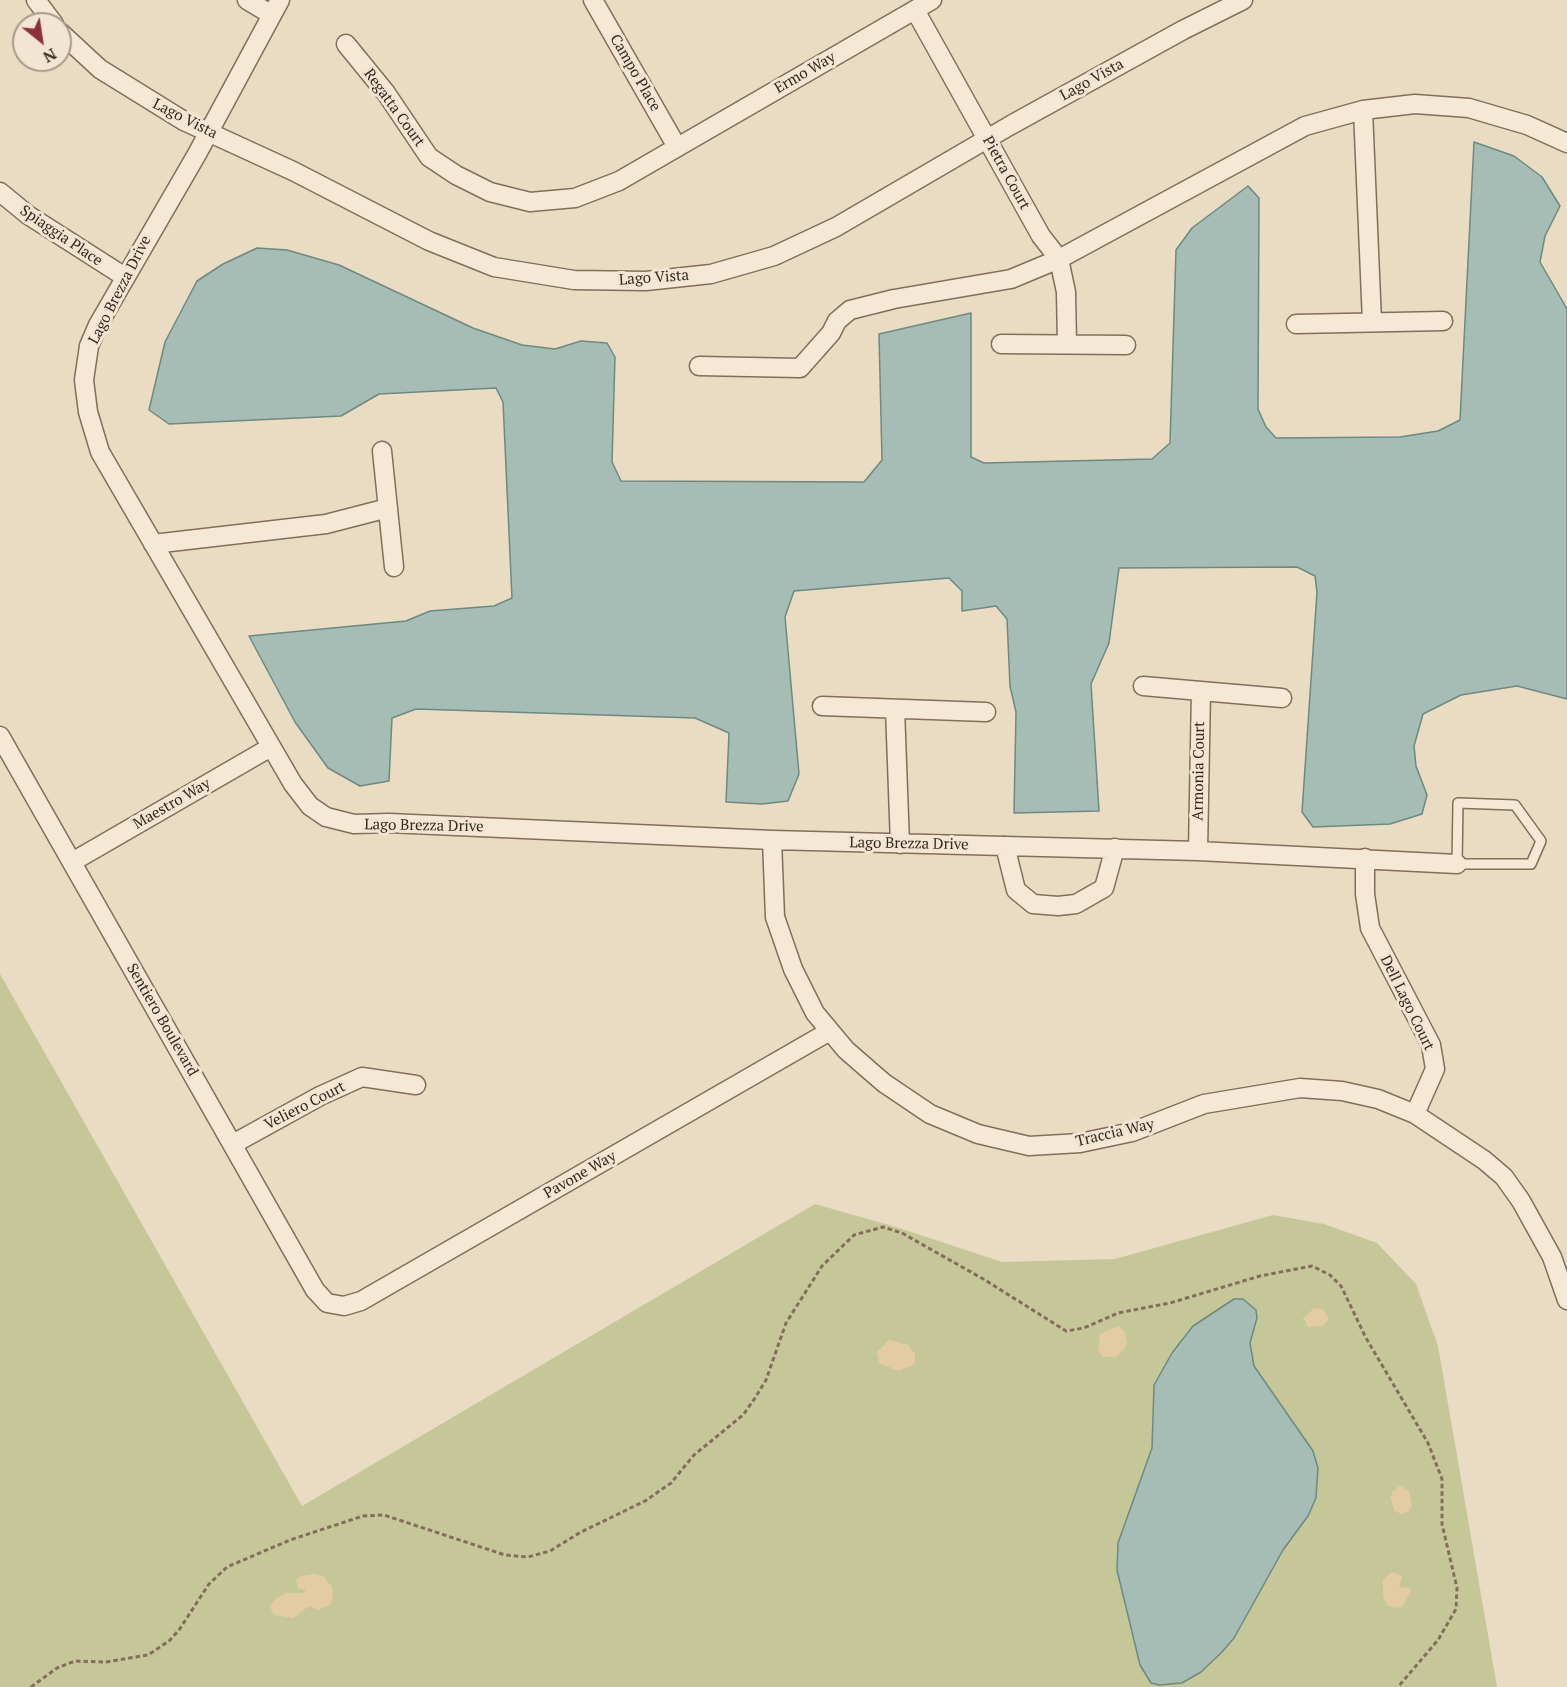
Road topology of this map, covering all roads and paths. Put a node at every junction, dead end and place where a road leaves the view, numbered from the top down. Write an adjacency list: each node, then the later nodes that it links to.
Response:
1 (247, 0): 5 (street)
2 (593, 0): 13 (street, Campo Place)
3 (932, 0): 6 (street, Ermo Way)
4 (1243, 0): 11 (street, Lago Vista)
5 (276, 8): 10 (street, Lago Brezza Drive)
6 (915, 10): 11 (street, Pietra Court); 13 (street, Ermo Way)
7 (72, 43): 10 (street, Lago Vista)
8 (346, 44): 13 (street, Regatta Court)
9 (1364, 110): 12 (street); 15 (street); 18 (street)
10 (208, 132): 11 (street, Lago Vista); 16 (street, Lago Brezza Drive)
11 (987, 138): 15 (street, Pietra Court)
12 (1567, 143)
13 (677, 147)
14 (0, 192): 16 (street, Spiaggia Place)
15 (1059, 259): 21 (street, Pietra Court); 23 (street)
16 (125, 277): 26 (street, Lago Brezza Drive)
17 (1443, 321): 18 (street)
18 (1372, 322): 19 (street)
19 (1296, 324)
20 (1001, 344): 21 (street)
21 (1067, 344): 22 (street)
22 (1126, 345)
23 (699, 366)
24 (382, 451): 25 (street)
25 (388, 508): 26 (street); 27 (street)
26 (153, 544): 35 (street, Lago Brezza Drive)
27 (394, 567)
28 (1143, 686): 29 (street)
29 (1201, 691): 30 (street); 40 (street, Armonia Court)
30 (1282, 698)
31 (822, 706): 32 (street)
32 (895, 709): 33 (street); 37 (street)
33 (986, 712)
34 (0, 736): 42 (street, Sentiero Boulevard)
35 (271, 747): 36 (street, Lago Brezza Drive); 42 (street, Maestro Way)
36 (772, 840): 37 (street, Lago Brezza Drive); 44 (street, Traccia Way)
37 (900, 844): 38 (street, Lago Brezza Drive)
38 (1005, 846): 39 (street, Lago Brezza Drive); 39 (street)
39 (1115, 848): 40 (street, Lago Brezza Drive)
40 (1198, 851): 41 (street, Lago Brezza Drive)
41 (1365, 858): 43 (street, Lago Brezza Drive); 46 (street, Dell Lago Court)
42 (72, 862): 47 (street, Sentiero Boulevard)
43 (1457, 864): 43 (lane)
44 (830, 1031): 46 (street, Traccia Way); 49 (street, Pavone Way)
45 (416, 1085): 47 (street, Veliero Court)
46 (1415, 1114): 48 (street)
47 (233, 1144): 49 (street, Sentiero Boulevard)
48 (1567, 1300)
49 (327, 1303)
50 (31, 1687): 51 (path)
51 (1398, 1687)

